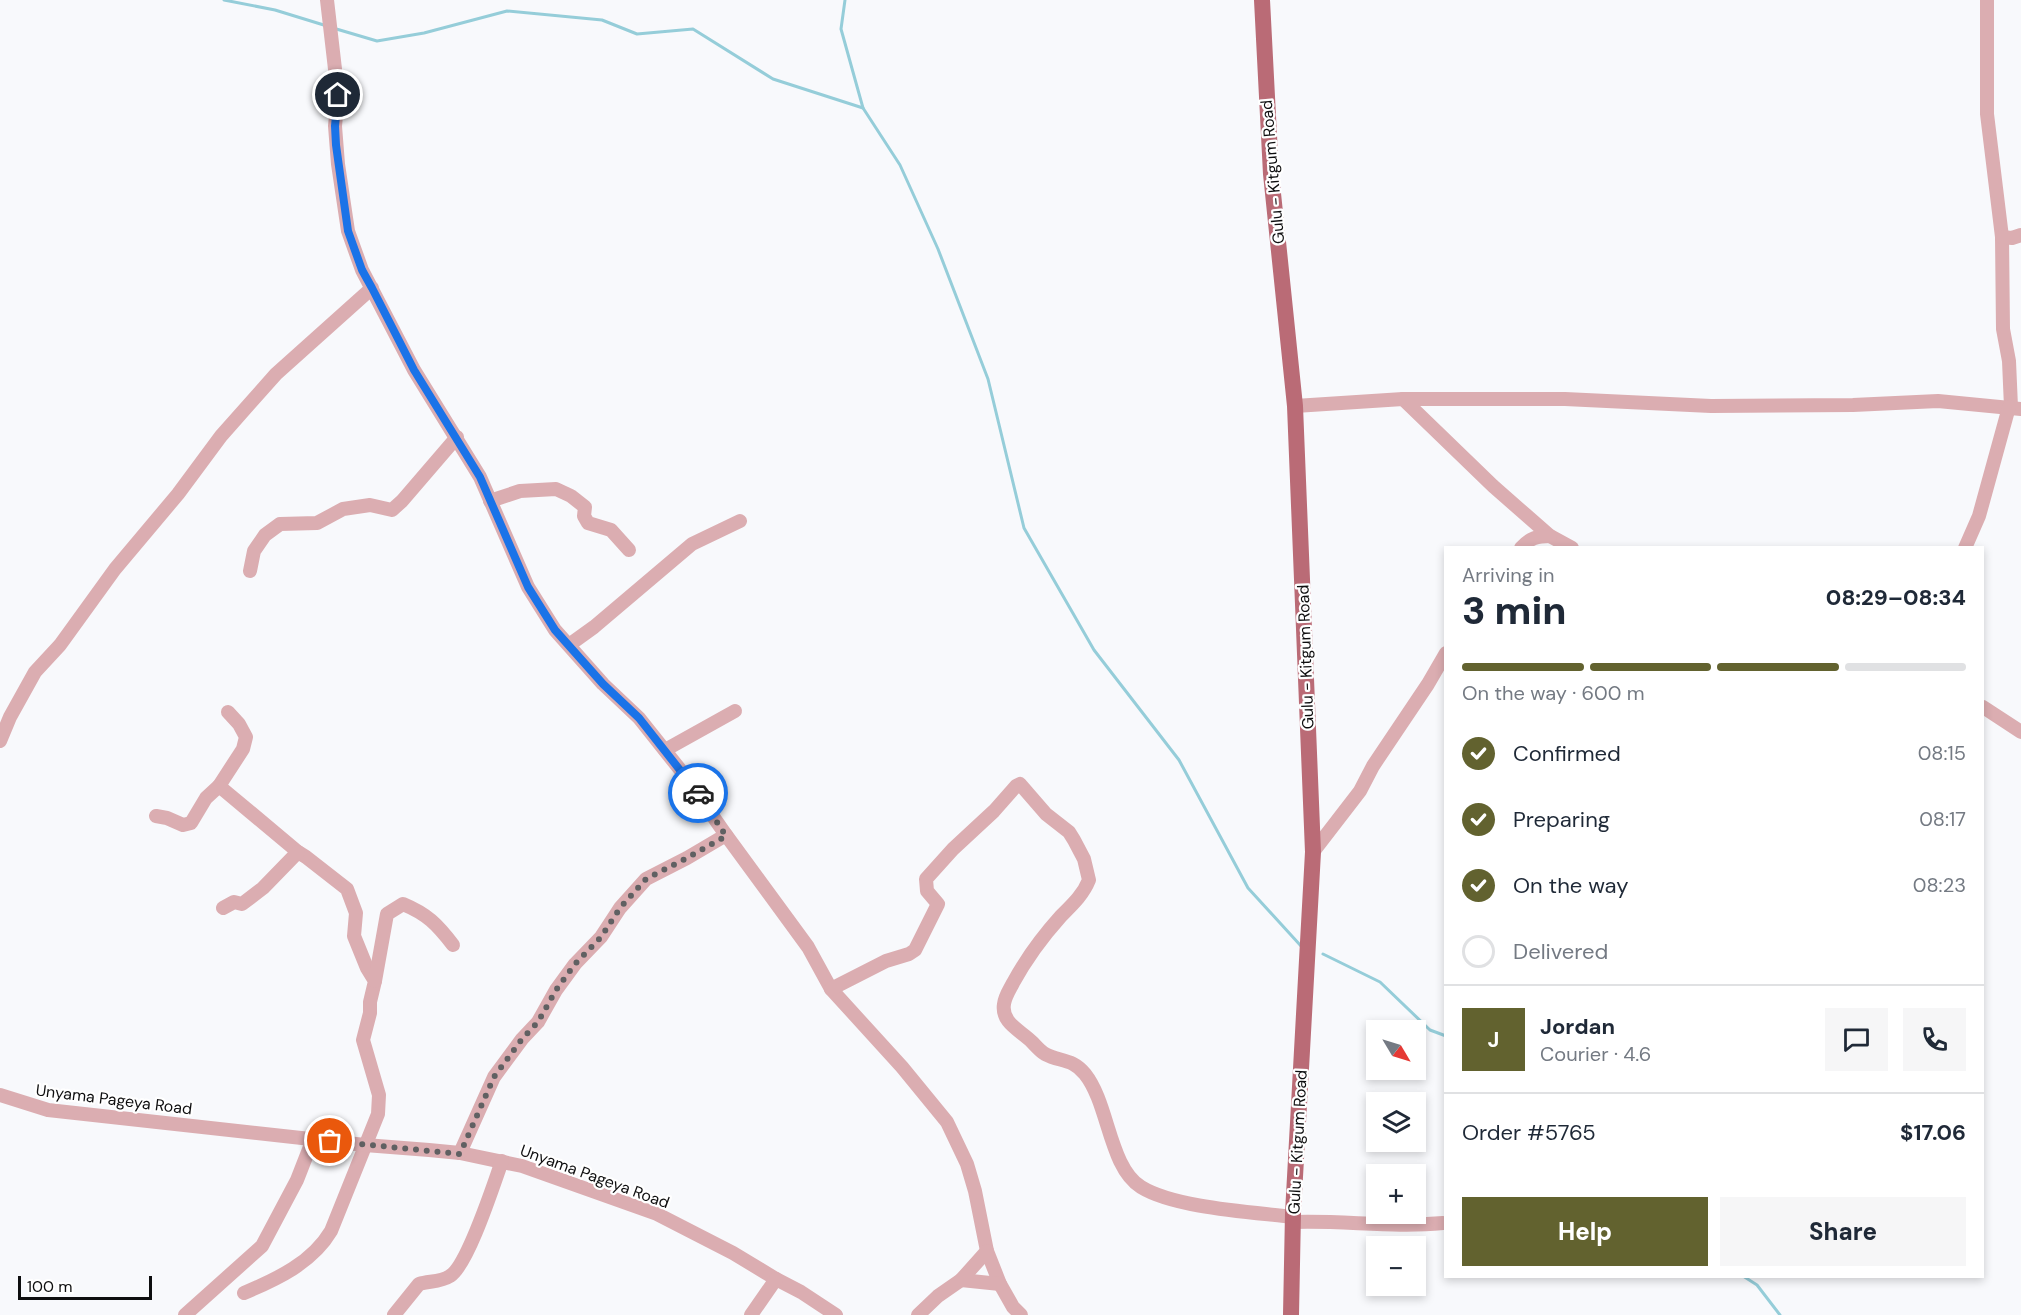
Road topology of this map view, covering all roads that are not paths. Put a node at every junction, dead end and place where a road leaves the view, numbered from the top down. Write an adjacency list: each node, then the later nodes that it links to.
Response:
1 (327, 0): 6 (street)
2 (1262, 0): 8 (main road, Gulu - Kitgum Road)
3 (1987, 0): 5 (street)
4 (2021, 235): 5 (street)
5 (2002, 237): 9 (street)
6 (372, 288): 10 (street); 25 (street)
7 (1403, 399): 8 (street); 9 (street); 13 (street)
8 (1295, 406): 31 (main road, Gulu - Kitgum Road)
9 (2014, 407): 16 (street)
10 (457, 437): 11 (street); 18 (street)
11 (490, 501): 17 (street); 19 (street)
12 (740, 521): 19 (street)
13 (1550, 536): 14 (street); 15 (street)
14 (1523, 546)
15 (1568, 546)
16 (1966, 546)
17 (629, 550)
18 (250, 571)
19 (568, 645): 26 (street)
20 (1444, 656): 31 (street)
21 (1984, 708): 24 (street)
22 (735, 711): 26 (street)
23 (228, 712): 27 (street)
24 (2021, 732)
25 (0, 741)
26 (665, 750): 29 (street)
27 (219, 786): 28 (street); 30 (street)
28 (156, 816)
29 (726, 836): 35 (street); 39 (street)
30 (298, 852): 32 (street); 34 (street)
31 (1312, 852): 41 (main road, Gulu - Kitgum Road)
32 (223, 908)
33 (453, 945): 34 (street)
34 (375, 981): 38 (street)
35 (831, 989): 41 (street); 43 (street)
36 (0, 1095): 37 (street, Unyama Pageya Road)
37 (313, 1139): 38 (street, Unyama Pageya Road); 48 (street)
38 (365, 1144): 39 (street, Unyama Pageya Road); 47 (street)
39 (460, 1154): 40 (street, Unyama Pageya Road)
40 (502, 1161): 44 (street, Unyama Pageya Road); 49 (street)
41 (1293, 1219): 42 (street); 54 (main road, Gulu - Kitgum Road)
42 (1443, 1223)
43 (987, 1251): 45 (street); 46 (street)
44 (776, 1280): 50 (street); 51 (street, Unyama Pageya Road)
45 (961, 1280): 46 (street); 52 (street)
46 (1000, 1284): 53 (street)
47 (244, 1293)
48 (185, 1315)
49 (394, 1315)
50 (751, 1315)
51 (836, 1315)
52 (918, 1315)
53 (1021, 1315)
54 (1291, 1315)

